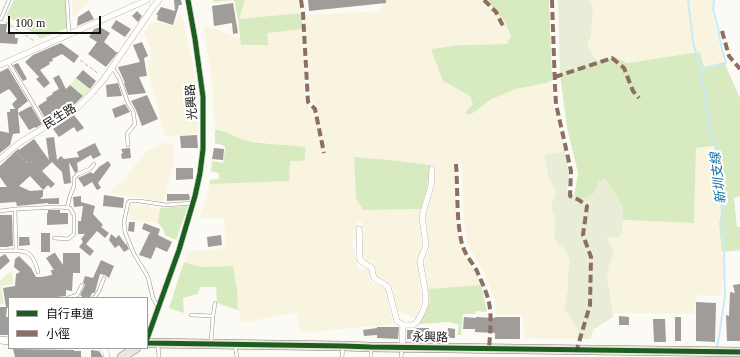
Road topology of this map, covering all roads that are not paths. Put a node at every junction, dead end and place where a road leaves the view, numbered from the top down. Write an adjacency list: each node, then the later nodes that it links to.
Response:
1 (9, 0): 6 (lane)
2 (67, 0): 7 (lane)
3 (147, 0): 7 (street)
4 (159, 0): 10 (street, 民生路)
5 (188, 0): 16 (street, 光興路)
6 (1, 19)
7 (69, 35): 8 (street)
8 (8, 62): 9 (street); 11 (lane)
9 (0, 65)
10 (112, 67): 11 (street, 民生路); 12 (lane)
11 (46, 126): 13 (street, 民生路)
12 (128, 145)
13 (0, 159)
14 (94, 164): 18 (lane)
15 (432, 169): 33 (street)
16 (193, 202): 30 (street); 30 (lane)
17 (16, 208): 18 (lane); 19 (lane); 23 (lane)
18 (67, 208): 21 (lane)
19 (0, 211)
20 (359, 229): 33 (street)
21 (54, 238)
22 (0, 251): 23 (lane)
23 (16, 251): 24 (lane)
24 (38, 272)
25 (104, 278): 28 (lane)
26 (82, 285): 27 (lane)
27 (71, 297)
28 (95, 297)
29 (215, 303): 32 (lane)
30 (158, 309): 34 (street)
31 (191, 316): 32 (lane)
32 (213, 316): 37 (lane)
33 (402, 325): 41 (street)
34 (148, 336)
35 (148, 343): 36 (main road, 永興路)
36 (158, 343): 37 (main road, 永興路); 45 (lane)
37 (211, 344): 38 (main road, 永興路)
38 (234, 345): 39 (main road, 永興路); 46 (lane)
39 (343, 346): 40 (main road, 永興路); 47 (lane)
40 (371, 347): 41 (main road, 永興路); 48 (lane)
41 (402, 347): 43 (main road, 永興路); 49 (lane)
42 (134, 349): 44 (main road)
43 (740, 352)
44 (122, 357)
45 (159, 357)
46 (237, 357)
47 (342, 357)
48 (371, 357)
49 (401, 357)

